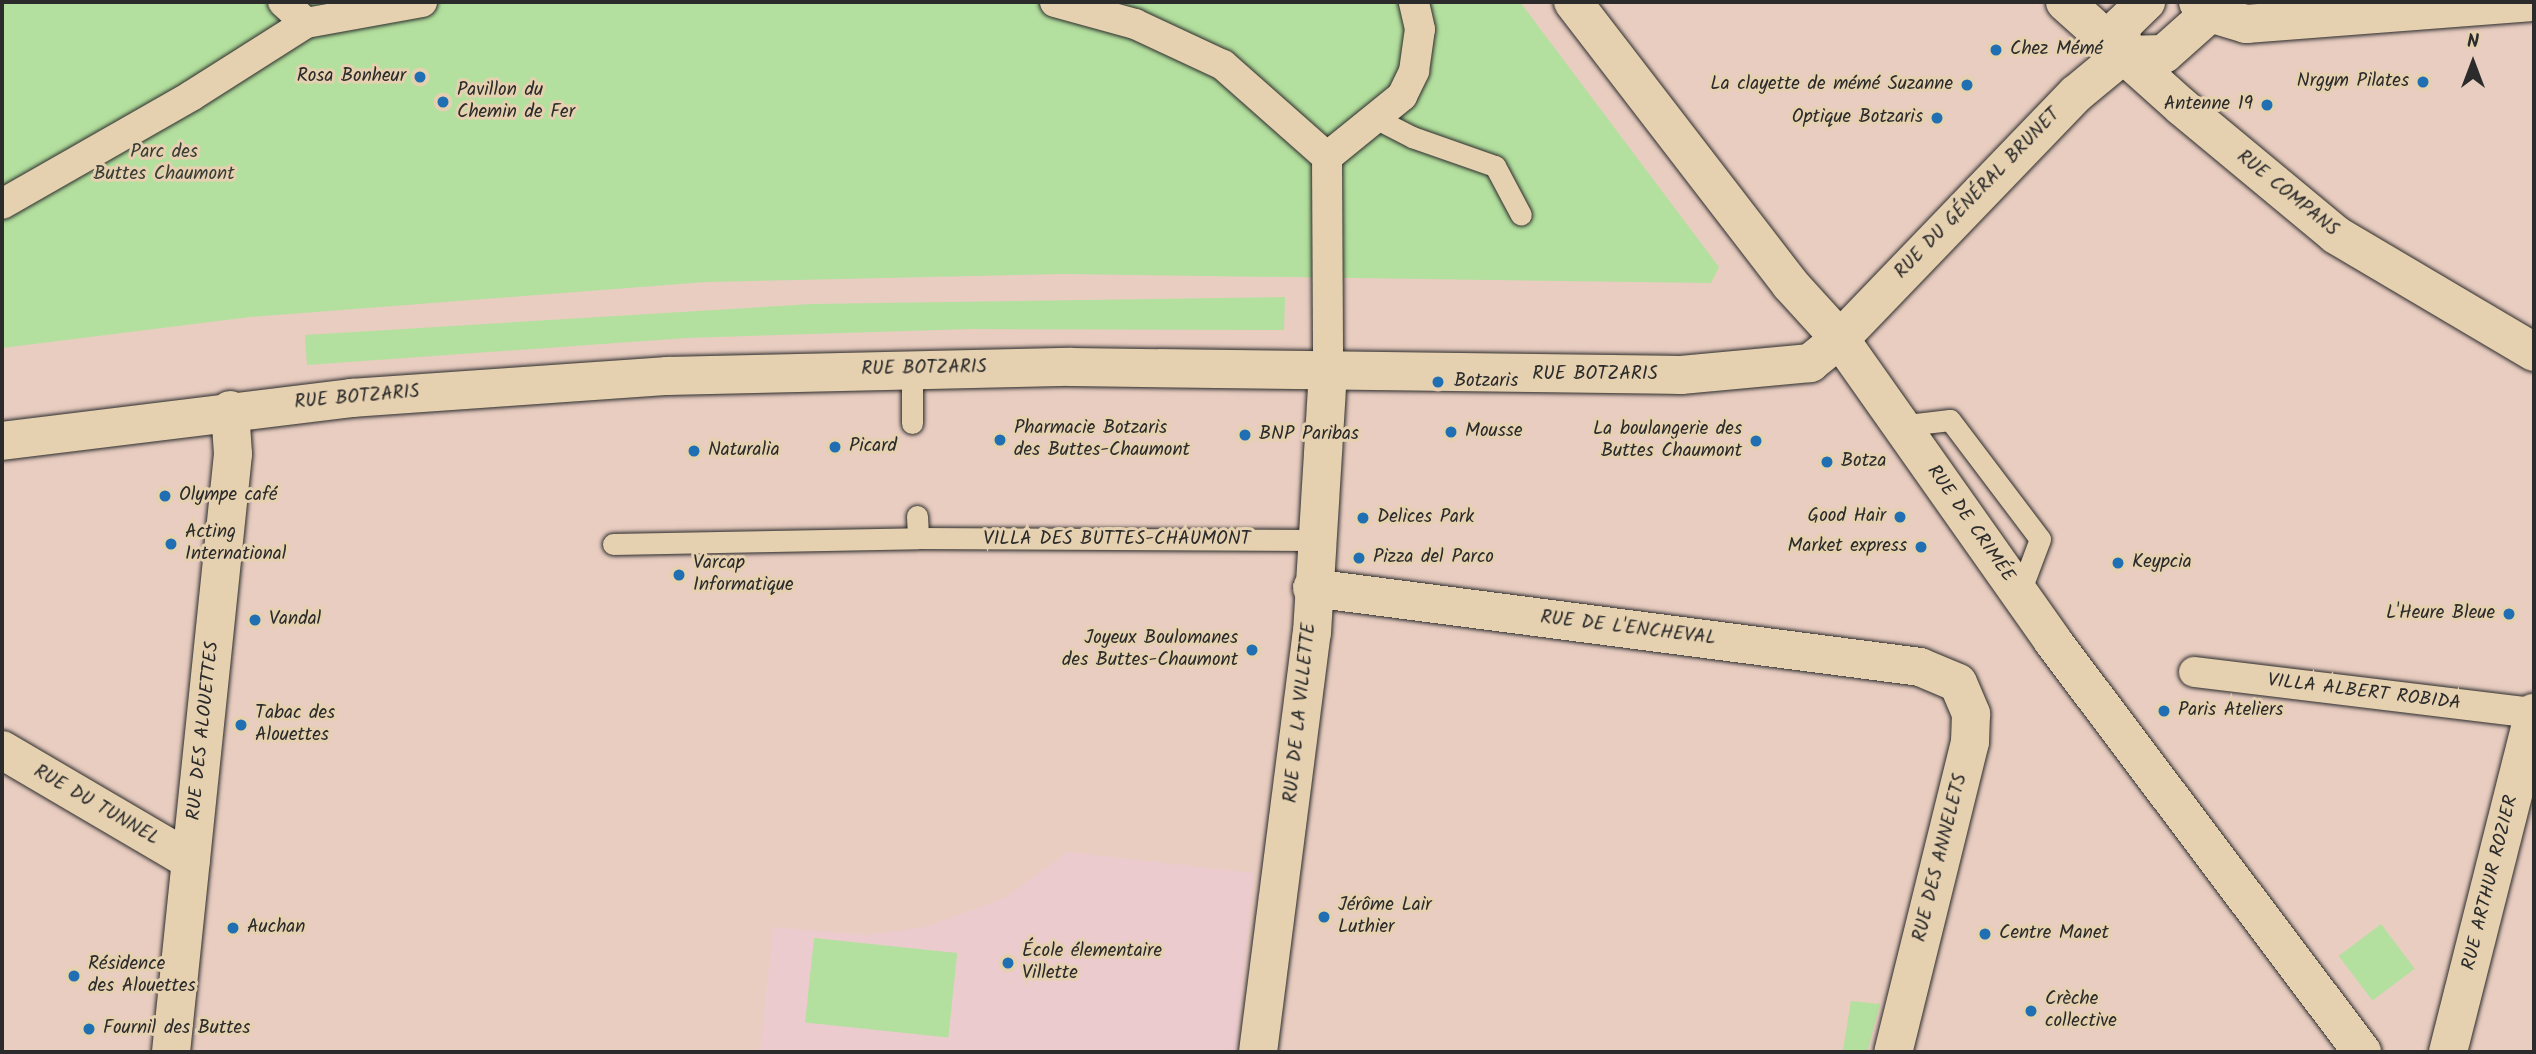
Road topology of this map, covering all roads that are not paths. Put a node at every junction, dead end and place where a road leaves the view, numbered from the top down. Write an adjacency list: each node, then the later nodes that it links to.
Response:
1 (283, 2): 10 (street)
2 (422, 2): 10 (street)
3 (1055, 2): 13 (street)
4 (1413, 2): 12 (street)
5 (1573, 2): 16 (street, RUE DE CRIMÉE)
6 (2065, 2): 11 (street, RUE COMPANS)
7 (2147, 2): 11 (street)
8 (2529, 2): 9 (street)
9 (2204, 7): 11 (street)
10 (306, 23): 14 (street)
11 (2123, 55): 16 (street, RUE DU GÉNÉRAL BRUNET); 17 (street, RUE COMPANS)
12 (1375, 118): 13 (street); 15 (lane)
13 (1327, 157): 19 (street)
14 (2, 204)
15 (1521, 215)
16 (1840, 339): 19 (street, RUE BOTZARIS); 37 (street, RUE DE CRIMÉE)
17 (2534, 352)
18 (912, 369): 19 (street, RUE BOTZARIS); 20 (street, RUE BOTZARIS); 21 (lane)
19 (1328, 371): 25 (street, RUE DE LA VILLETTE)
20 (230, 410): 22 (street, RUE BOTZARIS); 32 (street, RUE DES ALOUETTES)
21 (912, 423)
22 (2, 441)
23 (917, 516): 24 (lane)
24 (918, 538): 25 (lane, VILLA DES BUTTES-CHAUMONT); 26 (lane, VILLA DES BUTTES-CHAUMONT)
25 (1315, 540): 27 (street, RUE DE LA VILLETTE)
26 (613, 544)
27 (1312, 588): 29 (street, RUE DE L'ENCHEVAL); 35 (street, RUE DE LA VILLETTE)
28 (2194, 672): 30 (street, VILLA ALBERT ROBIDA)
29 (1943, 673): 36 (street, RUE DES ANNELETS)
30 (2533, 723): 33 (street, RUE ARTHUR ROZIER)
31 (2, 750): 32 (street, RUE DU TUNNEL)
32 (191, 861): 34 (street, RUE DES ALOUETTES)
33 (2452, 1037)
34 (172, 1052)
35 (1258, 1052)
36 (1893, 1052)
37 (2362, 1052)

